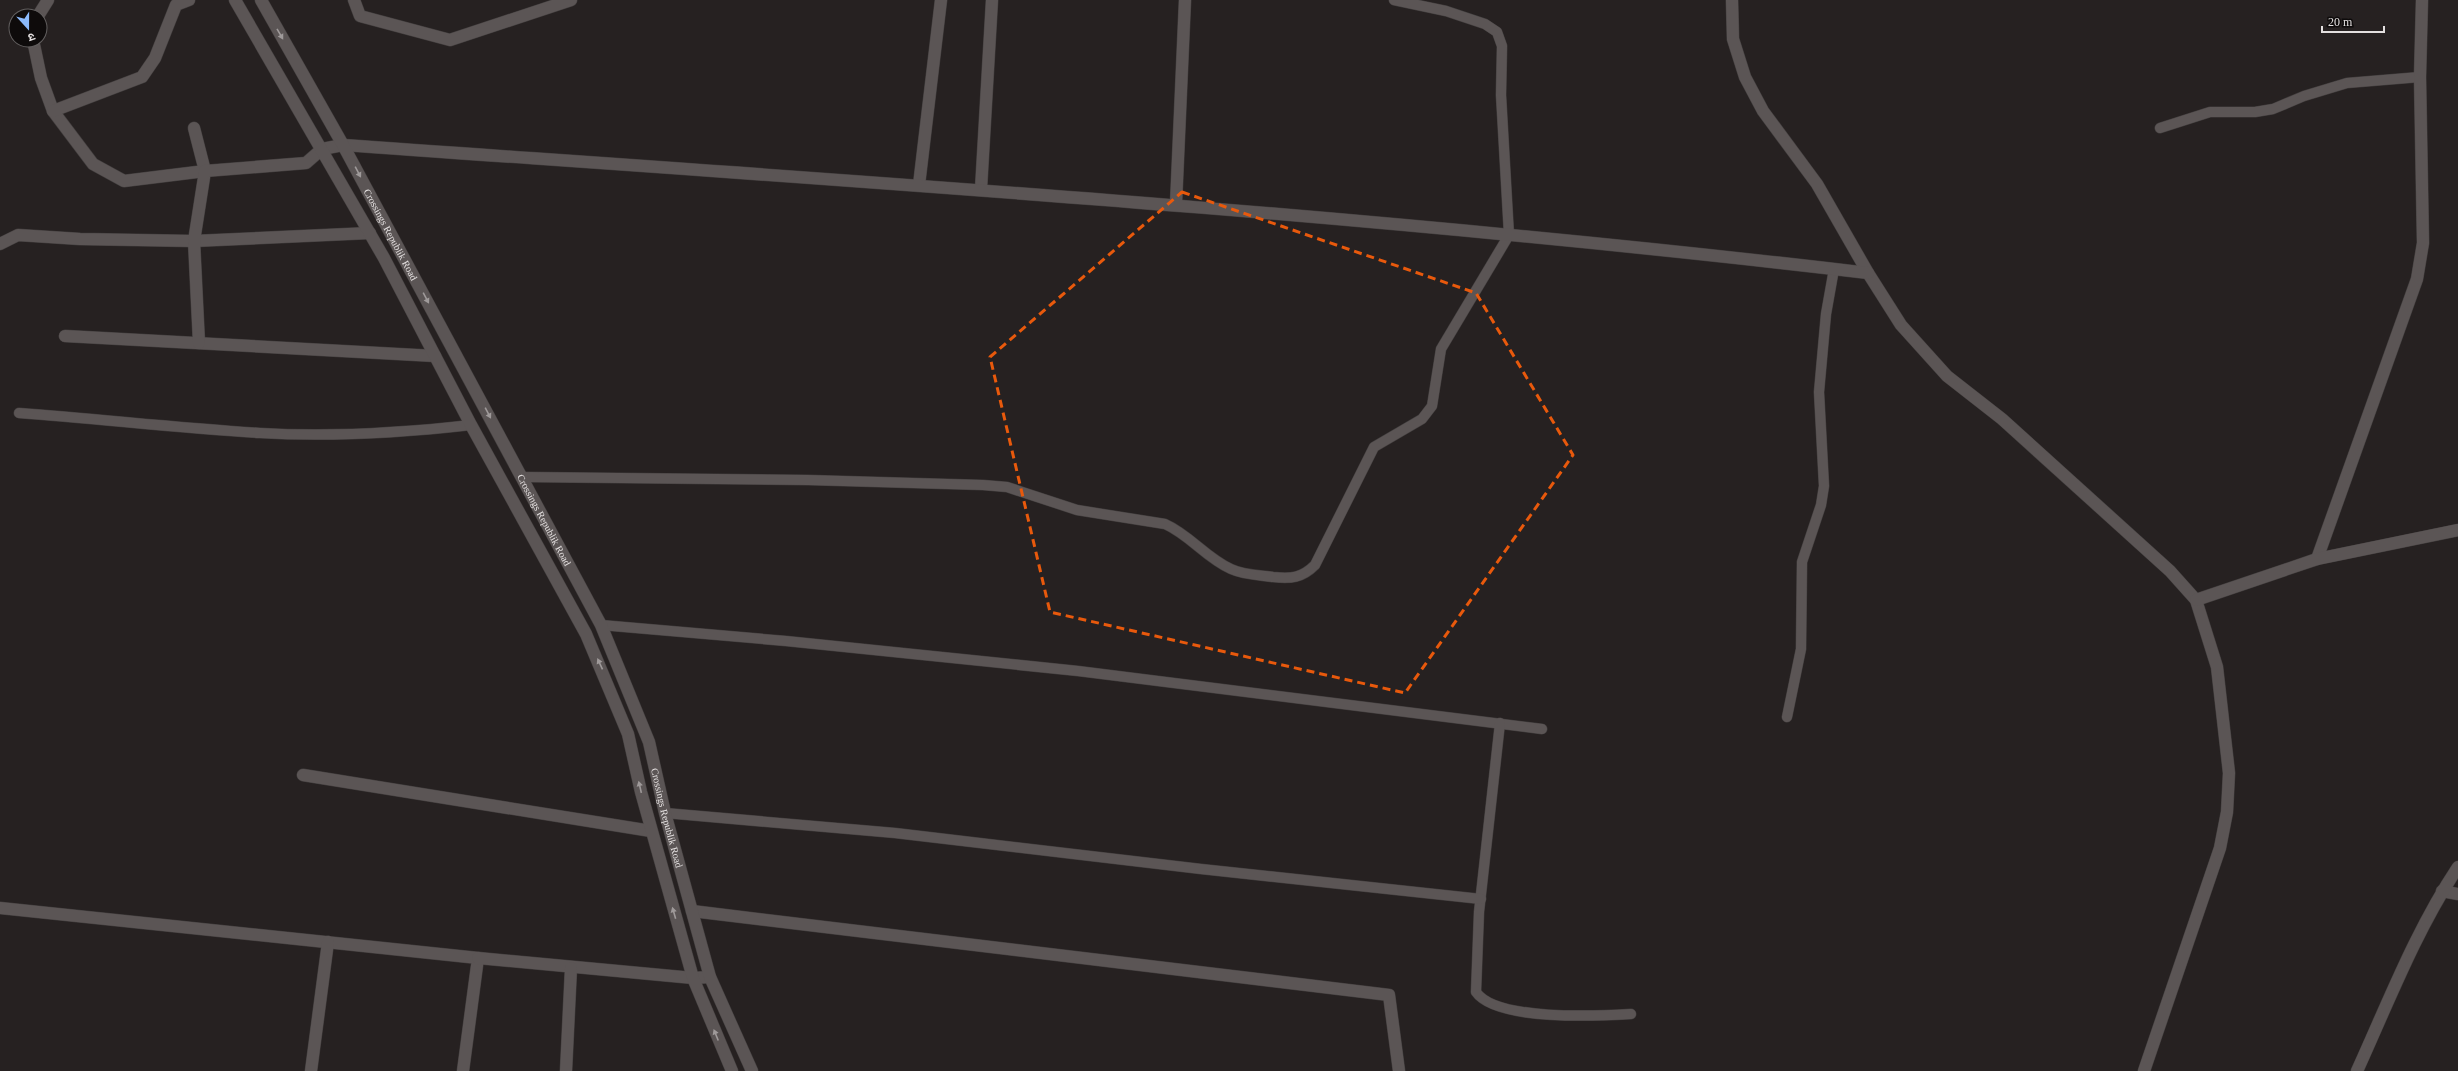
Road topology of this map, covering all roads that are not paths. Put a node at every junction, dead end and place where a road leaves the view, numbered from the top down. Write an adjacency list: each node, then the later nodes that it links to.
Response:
1 (189, 0): 14 (street)
2 (235, 0): 18 (street)
3 (261, 0): 17 (street, Crossings Republik Road, one-way to 17)
4 (354, 0): 5 (street)
5 (571, 0)
6 (941, 0): 20 (street)
7 (992, 0): 21 (street)
8 (1185, 0): 22 (street)
9 (1394, 0): 24 (lane)
10 (1732, 0): 28 (street)
11 (2422, 0): 13 (street)
12 (34, 48): 14 (street)
13 (2420, 77): 16 (lane); 36 (street)
14 (53, 111): 19 (street)
15 (194, 128): 19 (street)
16 (2160, 128)
17 (343, 144): 18 (street); 20 (street); 34 (street, Crossings Republik Road, one-way to 34)
18 (322, 149): 19 (street); 23 (street)
19 (205, 172): 25 (street)
20 (919, 185): 21 (street)
21 (981, 189): 22 (street)
22 (1176, 204): 24 (street)
23 (370, 233): 25 (street); 31 (street)
24 (1509, 235): 27 (street); 34 (lane)
25 (194, 241): 26 (street); 30 (street)
26 (0, 244)
27 (1834, 269): 28 (street); 39 (lane)
28 (1868, 273): 37 (street)
29 (65, 336): 30 (street)
30 (199, 343): 31 (street)
31 (435, 356): 33 (street)
32 (19, 413): 33 (lane)
33 (471, 425): 44 (street, one-way to 33)
34 (523, 477): 38 (street, Crossings Republik Road)
35 (2458, 530): 36 (street)
36 (2317, 558): 37 (street)
37 (2196, 600): 63 (street)
38 (601, 625): 40 (lane); 43 (street, Crossings Republik Road)
39 (1787, 717)
40 (1500, 724): 41 (lane); 48 (lane)
41 (1542, 729)
42 (303, 775): 44 (street)
43 (665, 813): 48 (lane); 50 (street, Crossings Republik Road)
44 (651, 831): 55 (street, one-way to 44)
45 (2458, 867): 46 (street)
46 (2442, 891): 47 (street); 64 (street)
47 (2458, 894)
48 (1481, 899): 56 (lane)
49 (0, 908): 51 (street)
50 (692, 911): 54 (street, Crossings Republik Road); 62 (street)
51 (328, 942): 52 (street); 57 (street)
52 (478, 958): 53 (street); 58 (street)
53 (572, 968): 55 (street); 59 (street)
54 (710, 977): 55 (street); 61 (street, Crossings Republik Road)
55 (693, 978): 60 (street, one-way to 55)
56 (1631, 1014)
57 (311, 1071)
58 (462, 1071)
59 (566, 1071)
60 (732, 1071)
61 (752, 1071)
62 (1399, 1071)
63 (2144, 1071)
64 (2357, 1071)

